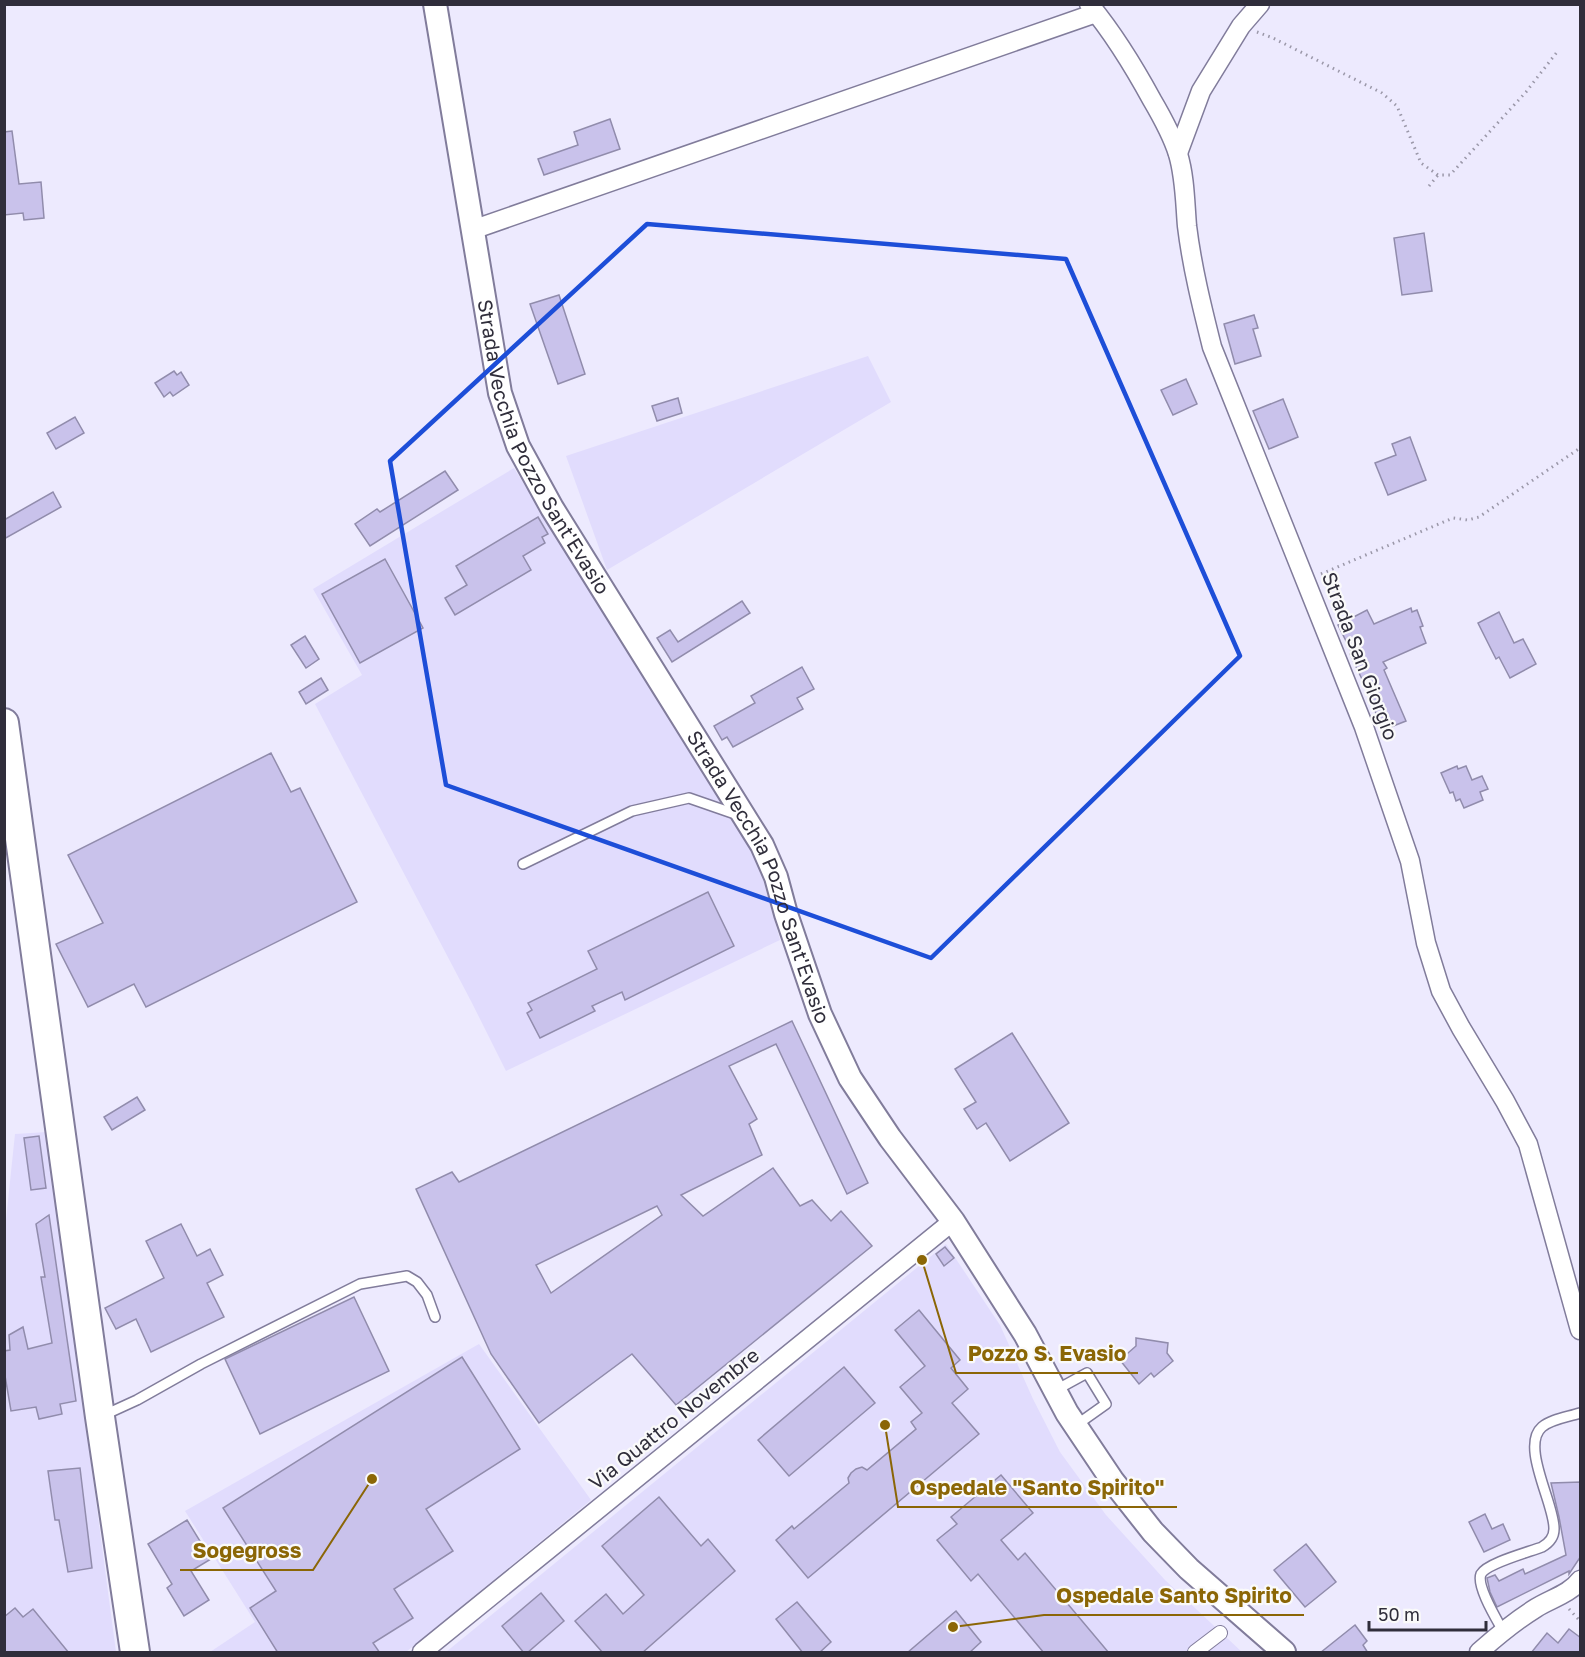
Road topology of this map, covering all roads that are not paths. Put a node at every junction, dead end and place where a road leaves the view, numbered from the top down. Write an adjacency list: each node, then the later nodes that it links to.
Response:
1 (435, 4): 5 (street, Strada Vecchia Pozzo Sant'Evasio)
2 (1260, 4): 4 (street)
3 (1097, 14): 4 (street, Strada San Giorgio); 5 (street)
4 (1178, 153): 11 (street, Strada San Giorgio)
5 (472, 230): 7 (street, Strada Vecchia Pozzo Sant'Evasio)
6 (4, 723): 14 (main road)
7 (746, 817): 8 (lane); 9 (street, Strada Vecchia Pozzo Sant'Evasio)
8 (523, 864)
9 (953, 1221): 12 (street, Strada Vecchia Pozzo Sant'Evasio); 20 (street, Via Quattro Novembre)
10 (435, 1317): 14 (lane)
11 (1581, 1330)
12 (1055, 1391): 15 (street, Strada Vecchia Pozzo Sant'Evasio); 15 (lane)
13 (1581, 1413): 17 (lane)
14 (100, 1417): 19 (main road)
15 (1075, 1426): 22 (street, Strada Vecchia Pozzo Sant'Evasio)
16 (1581, 1580): 17 (street)
17 (1503, 1631): 23 (street)
18 (1220, 1633): 21 (street)
19 (135, 1653)
20 (422, 1653)
21 (1195, 1653)
22 (1284, 1653)
23 (1479, 1653)

